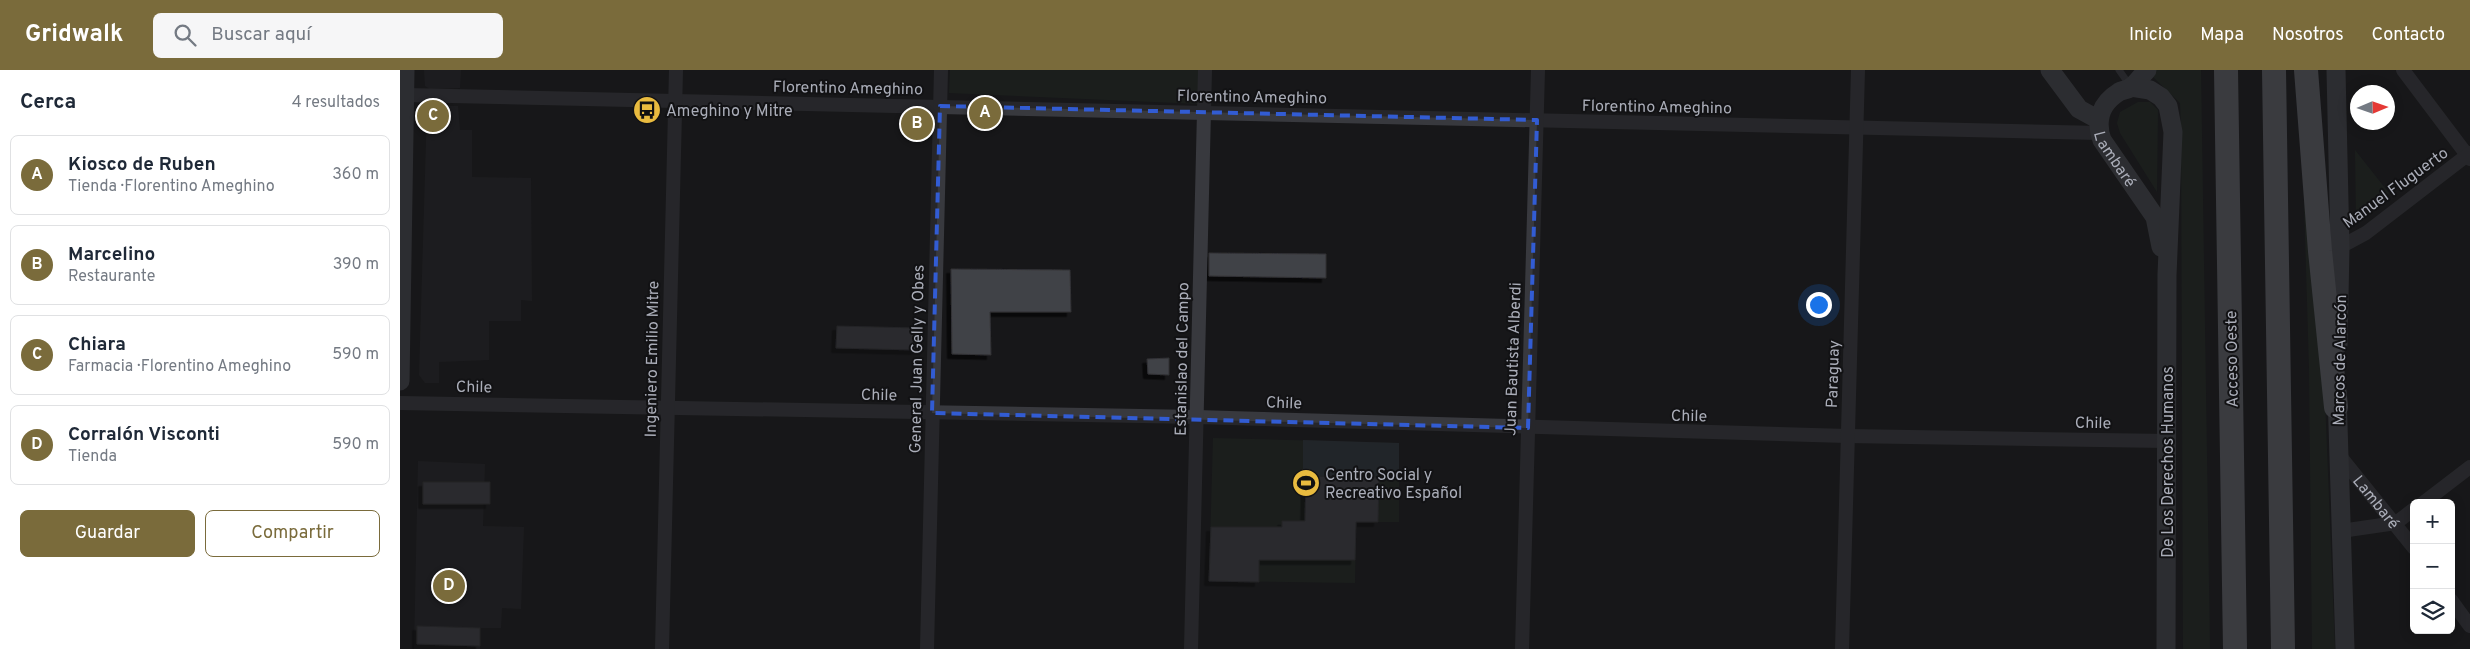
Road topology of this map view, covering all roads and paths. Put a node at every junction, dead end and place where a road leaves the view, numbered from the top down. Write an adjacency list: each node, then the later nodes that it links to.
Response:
1 (405, 70): 16 (street)
2 (676, 70): 17 (street, Ingeniero Emilio Mitre)
3 (941, 70): 18 (street, General Juan Gelly y Obes)
4 (1206, 70): 19 (street, Estanislao del Campo)
5 (1538, 70): 20 (street, Juan Bautista Alberdi)
6 (1858, 70): 22 (street, Paraguay)
7 (2050, 70): 21 (street, Lambaré)
8 (2119, 70): 15 (lane)
9 (2146, 70): 15 (street)
10 (2226, 70): 51 (highway, Acceso Oeste)
11 (2274, 70): 52 (highway)
12 (2306, 70): 30 (highway)
13 (2336, 70): 25 (street, Marcos de Alarcón)
14 (2403, 70): 23 (street)
15 (2131, 87): 21 (street); 26 (street, De Los Derechos Humanos)
16 (402, 96): 17 (street, Florentino Ameghino); 27 (street)
17 (675, 101): 18 (street, Florentino Ameghino); 29 (street, Ingeniero Emilio Mitre)
18 (940, 106): 19 (street, Florentino Ameghino); 31 (street, General Juan Gelly y Obes)
19 (1205, 112): 20 (street, Florentino Ameghino); 32 (street, Estanislao del Campo)
20 (1537, 120): 22 (street, Florentino Ameghino); 33 (street, Juan Bautista Alberdi)
21 (2099, 126): 22 (street, Florentino Ameghino); 24 (street, Lambaré)
22 (1857, 128): 34 (street, Paraguay)
23 (2469, 156): 25 (street, Manuel Fluguerto)
24 (2145, 202): 26 (street, De Los Derechos Humanos)
25 (2340, 248): 30 (street, Marcos de Alarcón)
26 (2167, 275): 35 (street, De Los Derechos Humanos)
27 (400, 381)
28 (400, 403): 29 (street, Chile)
29 (667, 407): 31 (street, Chile); 45 (street, Ingeniero Emilio Mitre)
30 (2336, 407): 36 (street, Marcos de Alarcón)
31 (932, 413): 32 (street, Chile); 46 (street, General Juan Gelly y Obes)
32 (1197, 417): 33 (street, Chile); 47 (street, Estanislao del Campo)
33 (1528, 428): 34 (street, Chile); 48 (street, Juan Bautista Alberdi)
34 (1847, 436): 35 (street, Chile); 49 (street, Paraguay)
35 (2167, 441): 50 (street, De Los Derechos Humanos)
36 (2338, 455): 40 (street, Lambaré); 41 (street, Marcos de Alarcón)
37 (2470, 467): 38 (street)
38 (2428, 499)
39 (2410, 513): 40 (street)
40 (2396, 523): 41 (street); 42 (street, Lambaré)
41 (2342, 531): 53 (street, Marcos de Alarcón)
42 (2411, 544)
43 (2455, 605): 44 (street)
44 (2470, 626)
45 (662, 649)
46 (928, 649)
47 (1191, 649)
48 (1522, 649)
49 (1842, 649)
50 (2166, 649)
51 (2236, 649)
52 (2283, 649)
53 (2346, 649)

